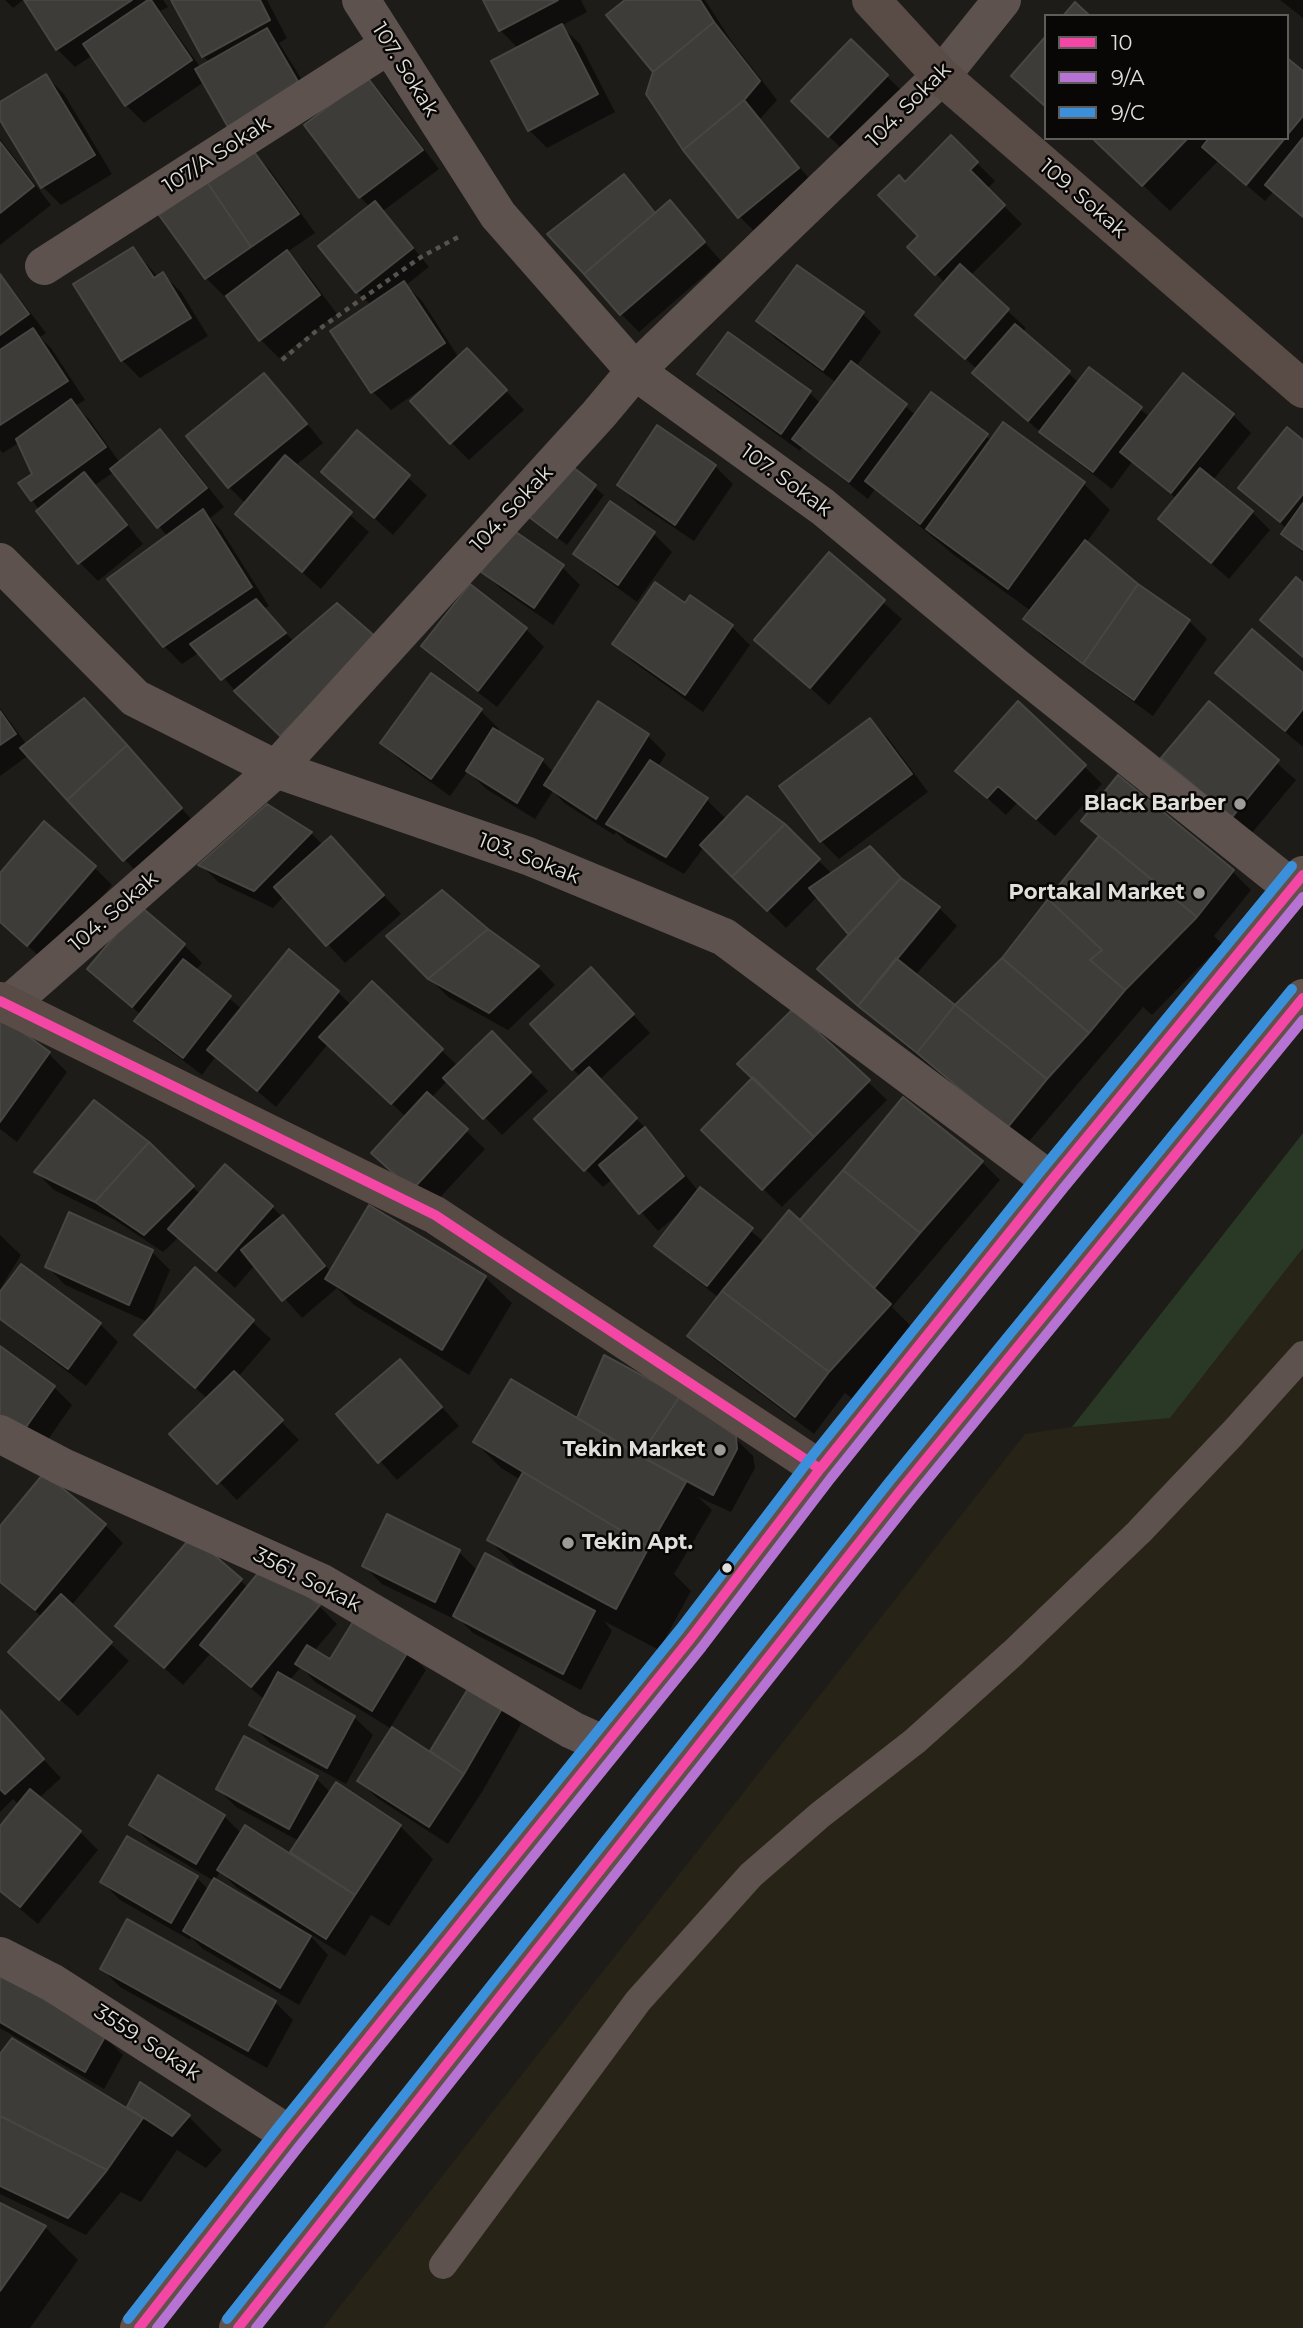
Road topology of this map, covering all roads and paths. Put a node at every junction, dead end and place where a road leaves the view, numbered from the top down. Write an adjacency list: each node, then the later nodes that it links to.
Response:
1 (360, 0): 4 (street, 107. Sokak)
2 (871, 0): 5 (street, 109. Sokak)
3 (1002, 0): 5 (street, 104. Sokak)
4 (389, 45): 6 (street, 107. Sokak); 7 (street, 107/A Sokak)
5 (941, 76): 9 (street, 104. Sokak); 10 (street, 109. Sokak)
6 (498, 215): 8 (path); 9 (street, 107. Sokak)
7 (44, 266)
8 (282, 359)
9 (635, 371): 12 (street, 104. Sokak); 13 (street, 107. Sokak)
10 (1303, 389)
11 (0, 562): 12 (street, 103. Sokak)
12 (276, 769): 15 (street, 104. Sokak); 16 (street, 103. Sokak)
13 (1298, 882): 16 (main road)
14 (1303, 998): 25 (main road)
15 (4, 1003): 19 (street)
16 (1051, 1181): 19 (main road)
17 (1303, 1355): 23 (lane)
18 (0, 1434): 20 (street, 3561. Sokak)
19 (820, 1469): 20 (main road)
20 (605, 1745): 22 (main road)
21 (0, 1956): 22 (street, 3559. Sokak)
22 (290, 2135): 24 (main road)
23 (443, 2265)
24 (139, 2328)
25 (238, 2328)

